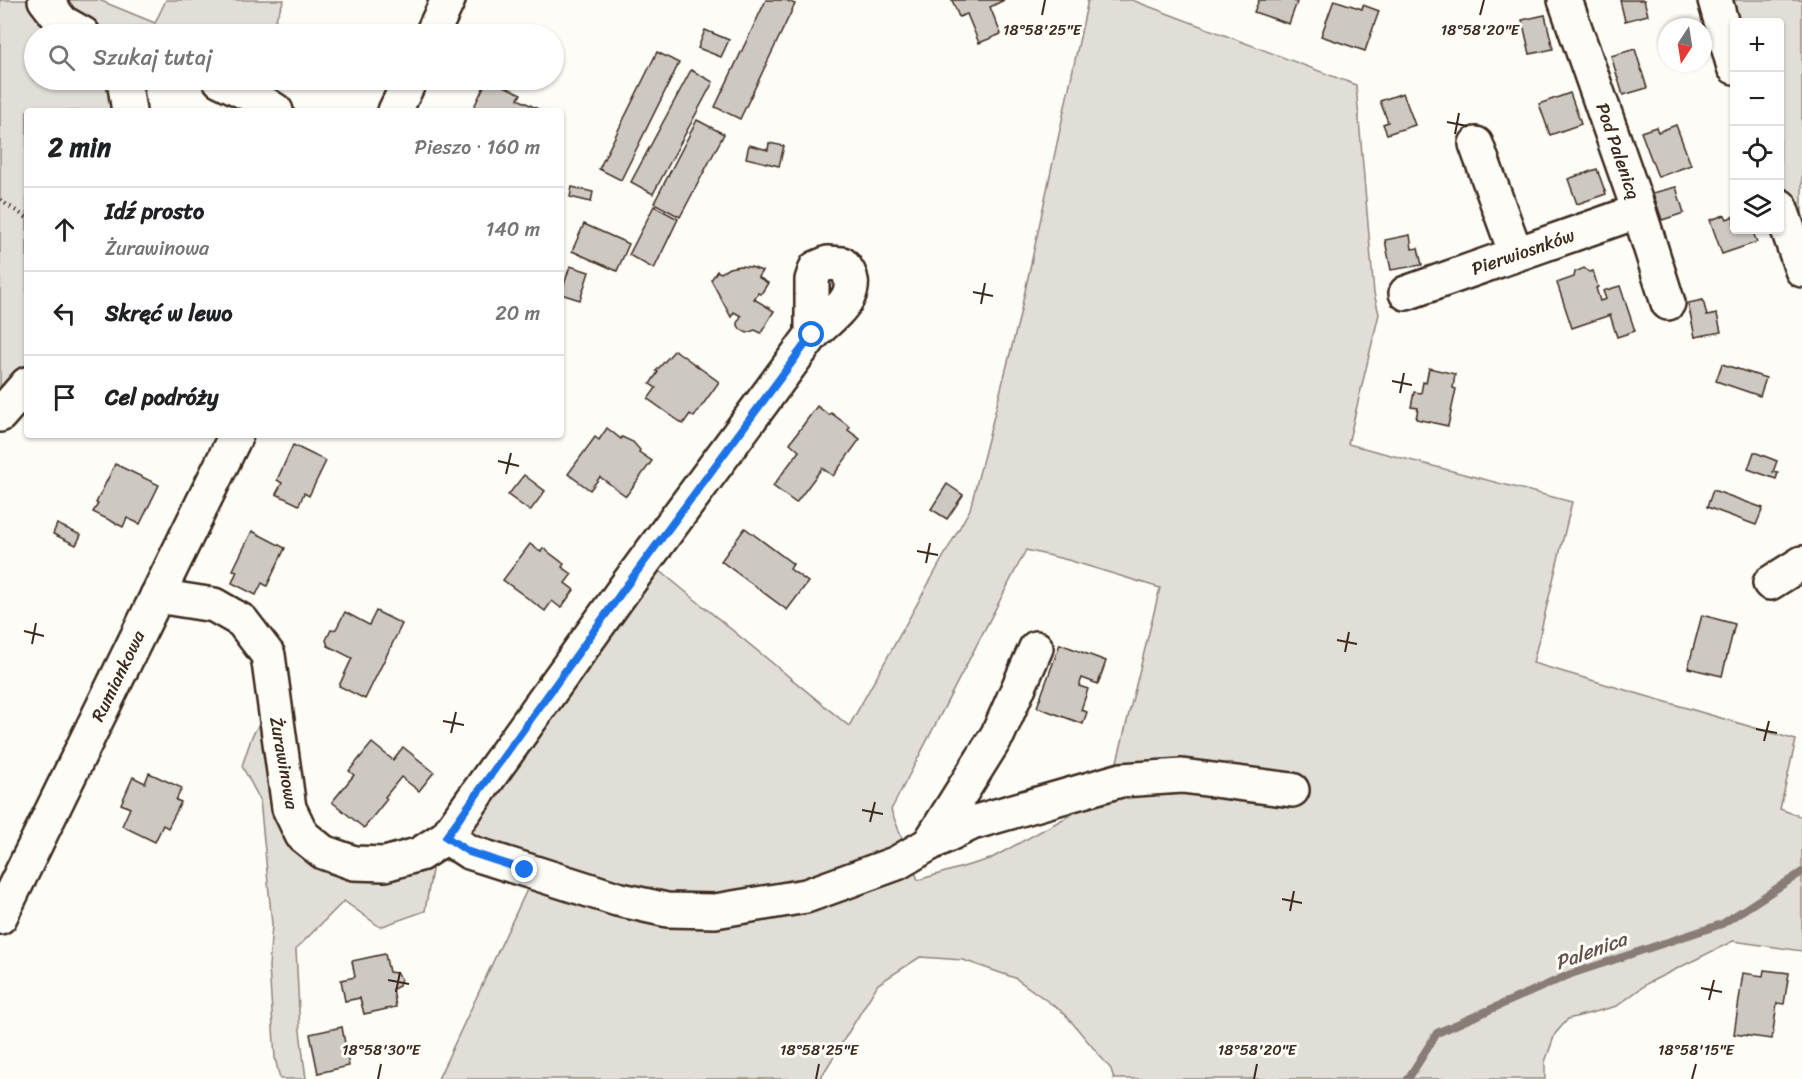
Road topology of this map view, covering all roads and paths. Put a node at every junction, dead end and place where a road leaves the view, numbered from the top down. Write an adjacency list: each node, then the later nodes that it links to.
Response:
1 (45, 0): 5 (street)
2 (448, 0): 6 (street)
3 (1564, 0): 16 (street, Pod Palenicą)
4 (1715, 0): 7 (street)
5 (65, 24)
6 (437, 24)
7 (1730, 54)
8 (126, 90): 11 (street)
9 (241, 90): 12 (street)
10 (405, 90): 13 (street)
11 (129, 108)
12 (271, 108)
13 (396, 108)
14 (1476, 144): 19 (street)
15 (0, 200): 17 (path)
16 (1639, 211): 19 (street, Pierwiosnków); 22 (street, Pod Palenicą)
17 (24, 216)
18 (1784, 220): 20 (street)
19 (1516, 254): 21 (street, Pierwiosnków)
20 (1802, 270)
21 (1406, 293)
22 (1668, 303)
23 (812, 335): 32 (street, Żurawinowa)
24 (24, 387): 25 (street)
25 (0, 415)
26 (235, 438): 29 (street, Rumiankowa)
27 (1802, 563): 28 (street)
28 (1770, 583)
29 (157, 596): 32 (street, Żurawinowa); 34 (street, Rumiankowa)
30 (1036, 648): 33 (street)
31 (1292, 790): 33 (street)
32 (446, 837): 33 (street)
33 (929, 844)
34 (0, 917)

